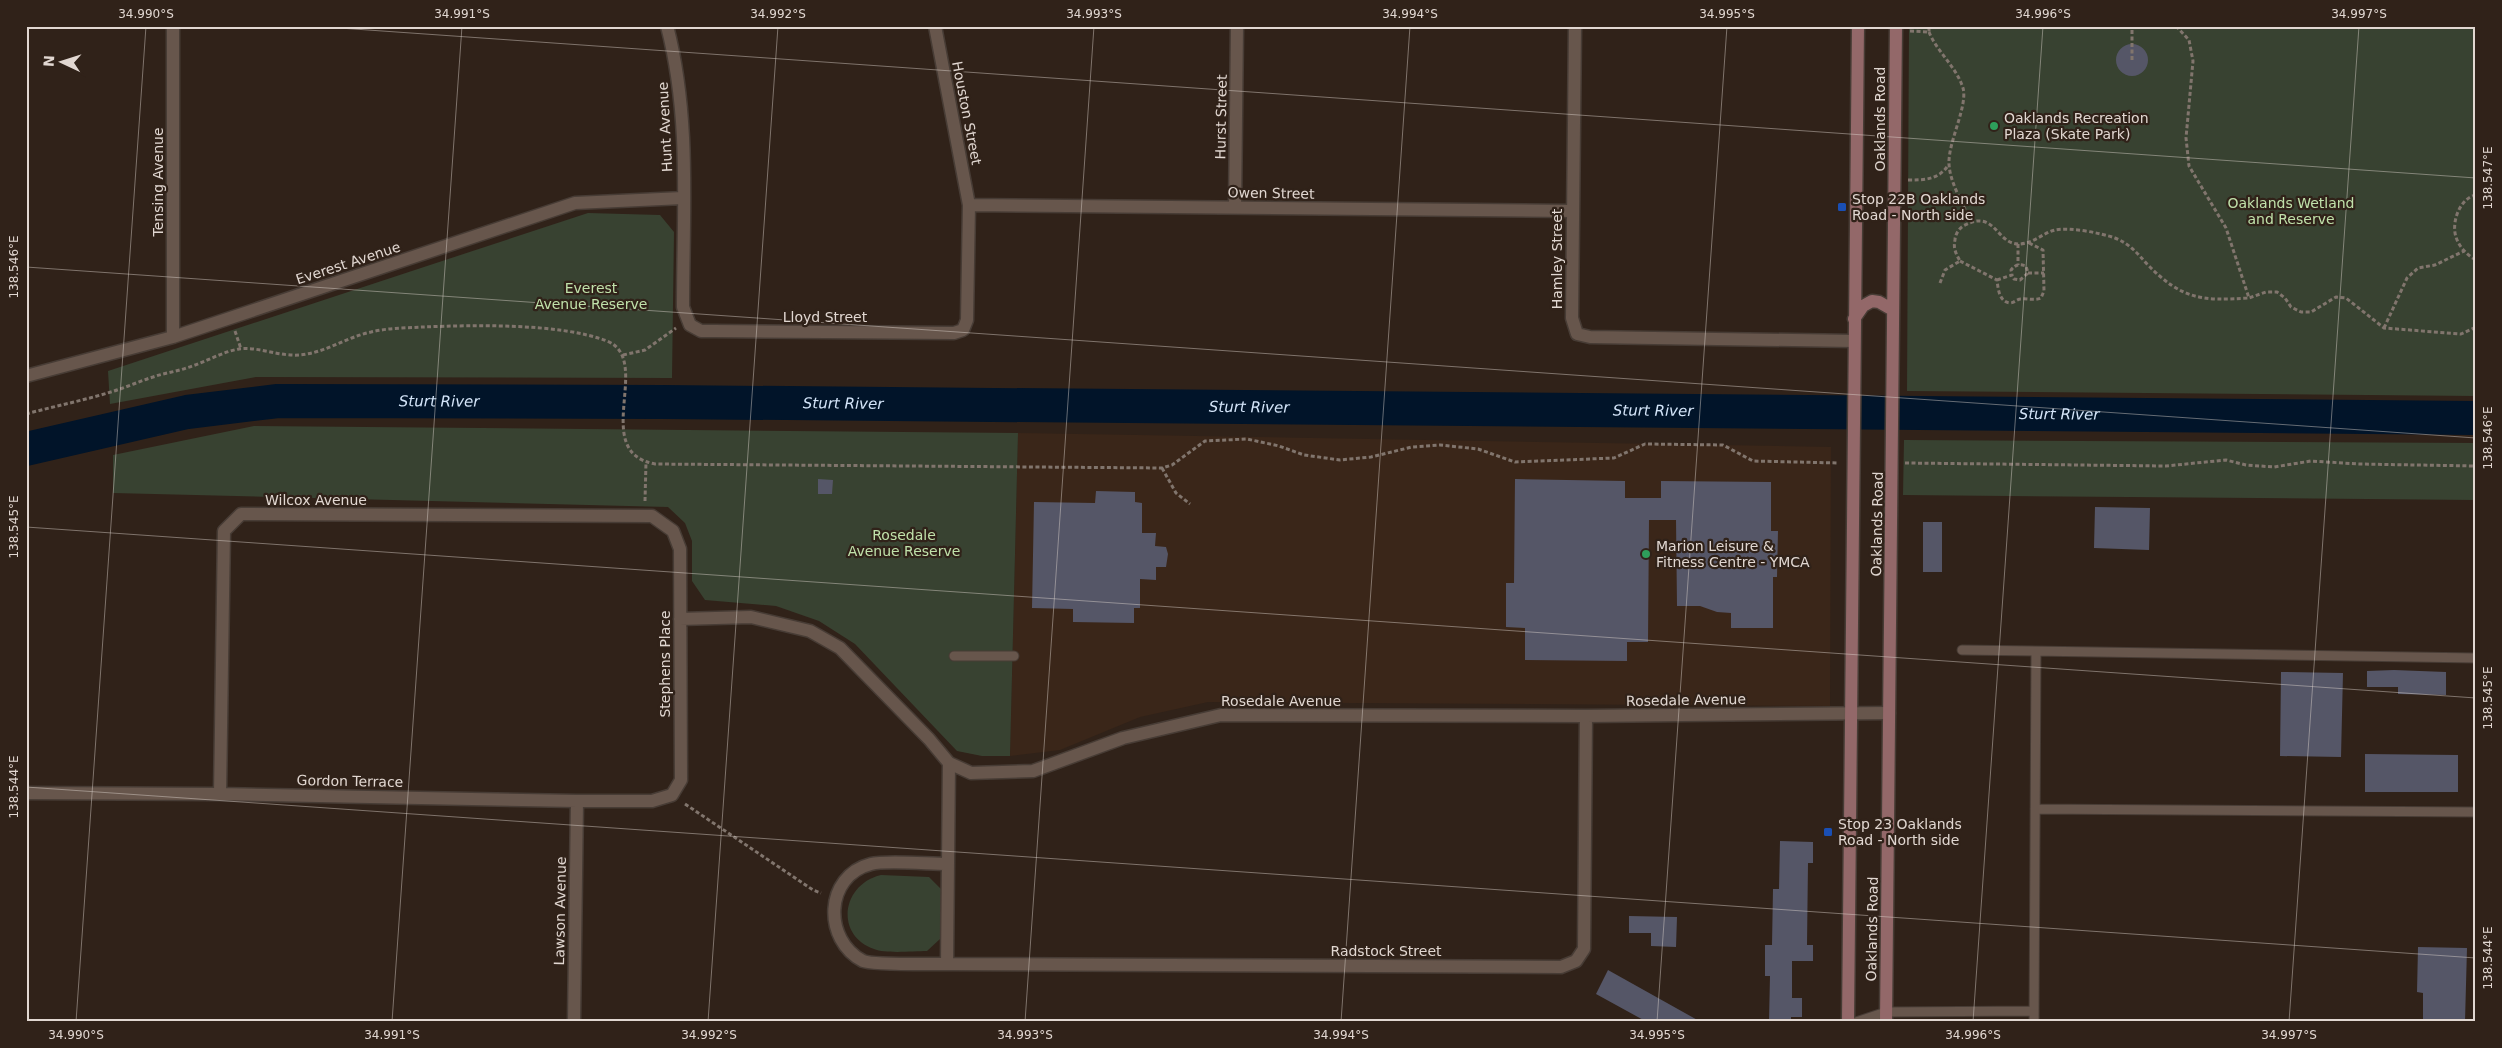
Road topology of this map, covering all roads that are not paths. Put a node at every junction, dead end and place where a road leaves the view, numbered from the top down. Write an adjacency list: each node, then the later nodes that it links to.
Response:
1 (173, 26): 14 (street, Tensing Avenue)
2 (667, 26): 8 (street, Hunt Avenue)
3 (935, 26): 9 (street, Houston Street)
4 (1237, 26): 10 (street, Hurst Street)
5 (1575, 26): 11 (street, Hamley Street)
6 (1858, 26): 13 (main road, Oaklands Road)
7 (1896, 28): 12 (main road, Oaklands Road)
8 (683, 198): 9 (street, Lloyd Street); 14 (street, Everest Avenue)
9 (969, 205): 10 (street, Owen Street)
10 (1235, 207): 11 (street, Owen Street)
11 (1572, 211): 15 (street, Hamley Street)
12 (1893, 310): 13 (main road); 25 (main road, Oaklands Road)
13 (1854, 319): 15 (main road, Oaklands Road)
14 (173, 337): 16 (street, Everest Avenue)
15 (1854, 341): 24 (main road, Oaklands Road)
16 (26, 376)
17 (674, 531): 18 (street, Stephens Place); 29 (street, Wilcox Avenue)
18 (680, 619): 27 (street, Rosedale Avenue); 30 (street, Stephens Place)
19 (1962, 650): 20 (lane)
20 (2036, 652): 23 (lane); 32 (lane)
21 (954, 656): 22 (lane)
22 (1014, 656)
23 (2476, 658)
24 (1852, 713): 25 (street, Rosedale Avenue); 26 (street, Rosedale Avenue); 39 (main road, Oaklands Road)
25 (1889, 713): 37 (main road, Oaklands Road)
26 (1586, 716): 27 (street, Rosedale Avenue); 35 (street, Radstock Street)
27 (949, 763): 34 (street)
28 (26, 793): 29 (street, Gordon Terrace)
29 (220, 794): 31 (street, Gordon Terrace)
30 (672, 795): 31 (street, Gordon Terrace)
31 (576, 801): 38 (street, Lawson Avenue)
32 (2035, 809): 33 (lane); 36 (lane)
33 (2476, 812)
34 (947, 864): 35 (street); 35 (street, Radstock Street)
35 (947, 964)
36 (2034, 1011): 37 (lane); 41 (lane)
37 (1886, 1017): 40 (lane)
38 (574, 1022)
39 (1848, 1022)
40 (1856, 1022)
41 (2034, 1022)

